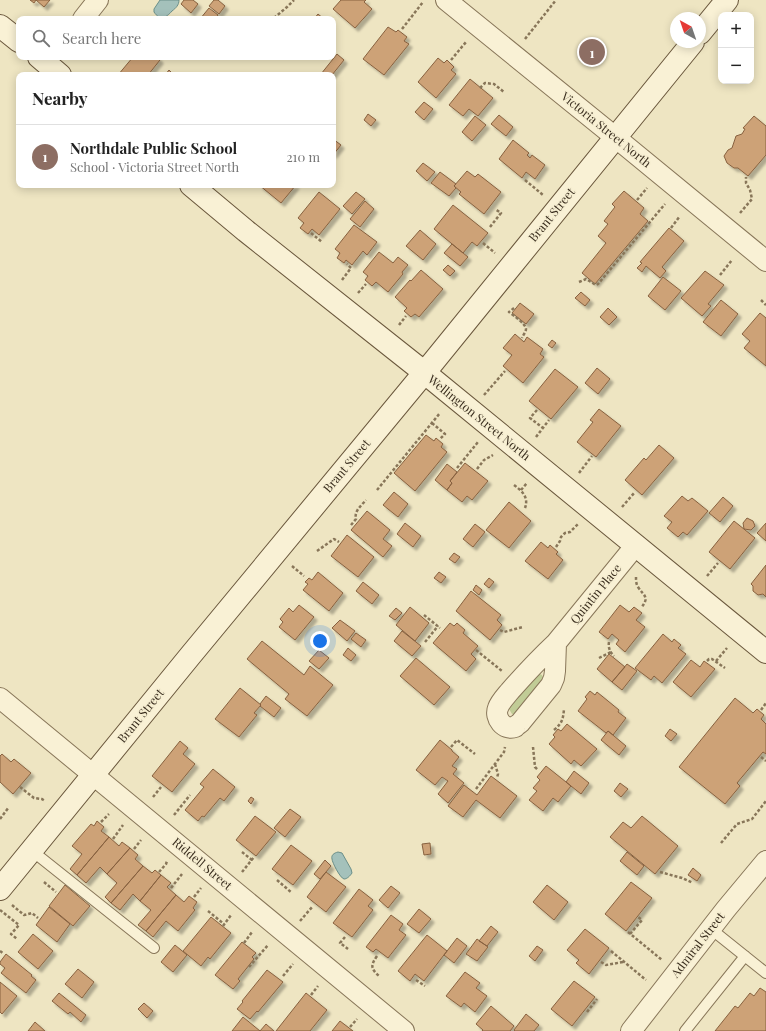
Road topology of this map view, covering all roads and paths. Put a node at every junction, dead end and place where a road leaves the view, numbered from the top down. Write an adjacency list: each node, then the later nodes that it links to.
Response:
1 (98, 0): 7 (street)
2 (294, 0): 8 (path)
3 (446, 0): 19 (street, Victoria Street North)
4 (556, 0): 14 (path)
5 (726, 0): 9 (street)
6 (423, 2): 11 (path)
7 (85, 16)
8 (276, 16)
9 (706, 25)
10 (0, 26): 12 (street)
11 (402, 29)
12 (16, 39)
13 (468, 39): 16 (path)
14 (522, 43)
15 (688, 48): 19 (street, Brant Street)
16 (451, 60)
17 (480, 88): 18 (path)
18 (504, 92)
19 (615, 137): 37 (street, Victoria Street North); 51 (street, Brant Street)
20 (746, 177): 29 (path)
21 (525, 180): 24 (path)
22 (649, 186): 25 (path)
23 (195, 188): 51 (street, Wellington Street North)
24 (546, 197)
25 (637, 200)
26 (668, 200): 40 (path)
27 (495, 209): 30 (path)
28 (683, 212): 31 (path)
29 (740, 213)
30 (490, 227)
31 (671, 228)
32 (311, 233): 33 (path)
33 (322, 242)
34 (483, 243): 35 (path)
35 (497, 254)
36 (736, 256): 39 (path)
37 (766, 261)
38 (347, 264): 42 (path)
39 (720, 275)
40 (579, 282)
41 (366, 284): 43 (path)
42 (338, 285)
43 (354, 298)
44 (761, 300): 45 (path)
45 (766, 305)
46 (514, 308): 49 (path)
47 (406, 316): 48 (path)
48 (398, 325)
49 (522, 338)
50 (505, 371): 52 (path)
51 (424, 373): 75 (street, Wellington Street North); 111 (street, Brant Street)
52 (481, 400)
53 (537, 410): 57 (path)
54 (441, 412): 56 (path)
55 (549, 420): 57 (path)
56 (432, 423): 58 (path); 67 (path)
57 (543, 428): 60 (path)
58 (440, 439)
59 (478, 441): 63 (path)
60 (532, 442)
61 (496, 454): 64 (path)
62 (592, 456): 65 (path)
63 (457, 468)
64 (477, 469)
65 (576, 477)
66 (514, 485): 70 (path)
67 (377, 490)
68 (635, 492): 71 (path)
69 (366, 500): 73 (path)
70 (525, 508)
71 (618, 511)
72 (579, 523): 76 (path)
73 (351, 525)
74 (339, 542): 77 (path)
75 (636, 545): 87 (street, Quintin Place); 91 (street, Wellington Street North)
76 (556, 547)
77 (317, 552)
78 (718, 562): 80 (path)
79 (636, 576): 81 (path)
80 (703, 582)
81 (641, 608)
82 (424, 615): 85 (path)
83 (522, 627): 84 (path)
84 (500, 630)
85 (425, 642)
86 (609, 642): 90 (path)
87 (556, 643)
88 (728, 646): 95 (path)
89 (476, 650): 97 (path)
90 (611, 652): 92 (path); 93 (path)
91 (766, 652)
92 (614, 656)
93 (599, 658)
94 (707, 661): 95 (path)
95 (716, 661): 96 (path)
96 (725, 668)
97 (504, 672)
98 (0, 698): 111 (street, Riddell Street)
99 (766, 703): 101 (path)
100 (564, 709): 102 (path)
101 (761, 710)
102 (554, 730)
103 (507, 741): 109 (path)
104 (533, 746): 110 (path)
105 (451, 747): 106 (path)
106 (475, 754)
107 (761, 757): 108 (path)
108 (766, 761)
109 (495, 764): 112 (path); 115 (path)
110 (538, 770)
111 (93, 775): 129 (street, Brant Street); 182 (street, Riddell Street)
112 (497, 778)
113 (20, 787): 118 (path)
114 (161, 787): 119 (path)
115 (476, 789)
116 (190, 795): 124 (path)
117 (766, 801): 128 (path)
118 (46, 802)
119 (149, 802)
120 (8, 807): 122 (path)
121 (114, 810): 125 (path)
122 (0, 819)
123 (125, 820): 127 (path)
124 (171, 820)
125 (100, 822)
126 (145, 836): 130 (path)
127 (113, 839)
128 (721, 844)
129 (31, 850): 143 (street, Brant Street); 158 (lane)
130 (134, 850)
131 (242, 852): 137 (path)
132 (168, 855): 135 (path)
133 (766, 860): 153 (street, Admiral Street)
134 (186, 870): 141 (path)
135 (159, 872)
136 (660, 872): 139 (path)
137 (239, 876)
138 (277, 880): 142 (path)
139 (693, 883)
140 (204, 884): 144 (path)
141 (171, 888)
142 (292, 893)
143 (4, 895): 150 (path)
144 (194, 897)
145 (313, 906): 151 (path)
146 (0, 910): 155 (path)
147 (208, 911): 148 (path)
148 (232, 914)
149 (638, 917): 166 (path)
150 (38, 918)
151 (298, 924)
152 (256, 927): 157 (path)
153 (711, 929): 164 (lane); 183 (street, Admiral Street)
154 (345, 937): 159 (path)
155 (18, 939)
156 (272, 940): 169 (path)
157 (244, 942)
158 (154, 948)
159 (348, 949)
160 (0, 951): 162 (path)
161 (611, 951): 168 (path)
162 (4, 954)
163 (377, 956): 172 (path)
164 (745, 956): 170 (lane); 184 (lane)
165 (296, 960): 171 (path)
166 (663, 960)
167 (601, 962): 168 (path)
168 (623, 962): 175 (path)
169 (249, 967)
170 (766, 973)
171 (283, 976)
172 (379, 976)
173 (416, 980): 176 (path)
174 (322, 981): 177 (path)
175 (647, 981)
176 (425, 986)
177 (310, 996)
178 (597, 999): 179 (path)
179 (587, 1012)
180 (358, 1018): 181 (path)
181 (350, 1027)
182 (404, 1031)
183 (631, 1031)
184 (685, 1031)

